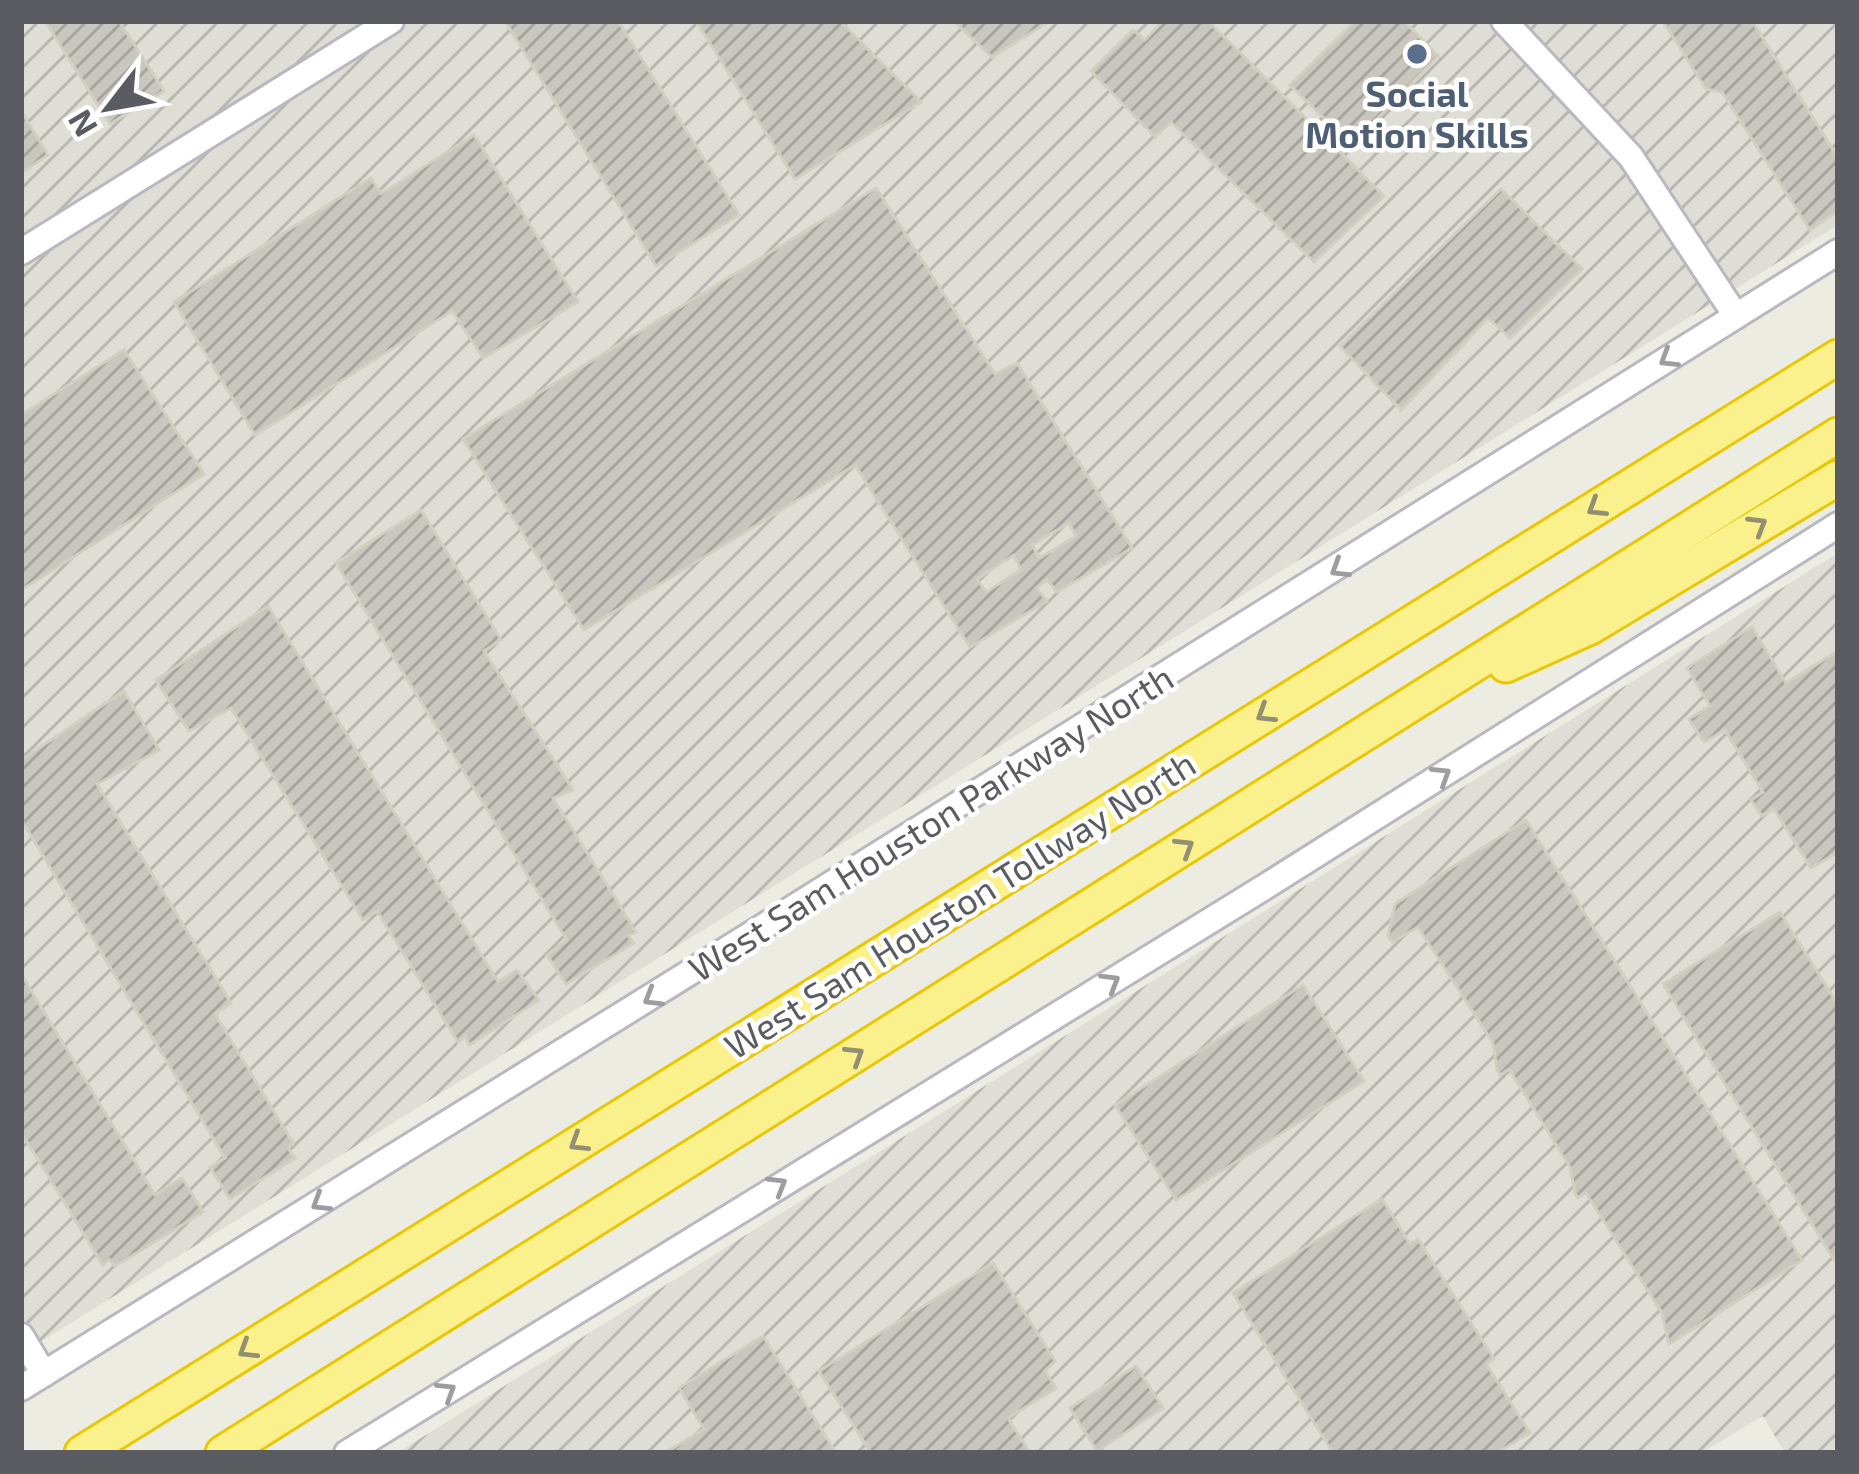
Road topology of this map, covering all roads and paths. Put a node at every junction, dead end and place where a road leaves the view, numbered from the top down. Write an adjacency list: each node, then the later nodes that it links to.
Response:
1 (391, 21): 3 (main road)
2 (1504, 21): 5 (main road)
3 (21, 252)
4 (1838, 252): 5 (main road, West Sam Houston Parkway North)
5 (1736, 316): 12 (main road, West Sam Houston Parkway North, one-way to 12)
6 (1838, 357): 14 (highway, West Sam Houston Tollway North, one-way to 14)
7 (1838, 435): 10 (highway, West Sam Houston Tollway North)
8 (1838, 478): 10 (highway, one-way to 8)
9 (1838, 525): 16 (main road, one-way to 9)
10 (1394, 714): 15 (highway, West Sam Houston Tollway North, one-way to 10)
11 (21, 1336): 12 (main road)
12 (44, 1374): 13 (main road, West Sam Houston Parkway North)
13 (21, 1388)
14 (82, 1453)
15 (223, 1453)
16 (347, 1453)

